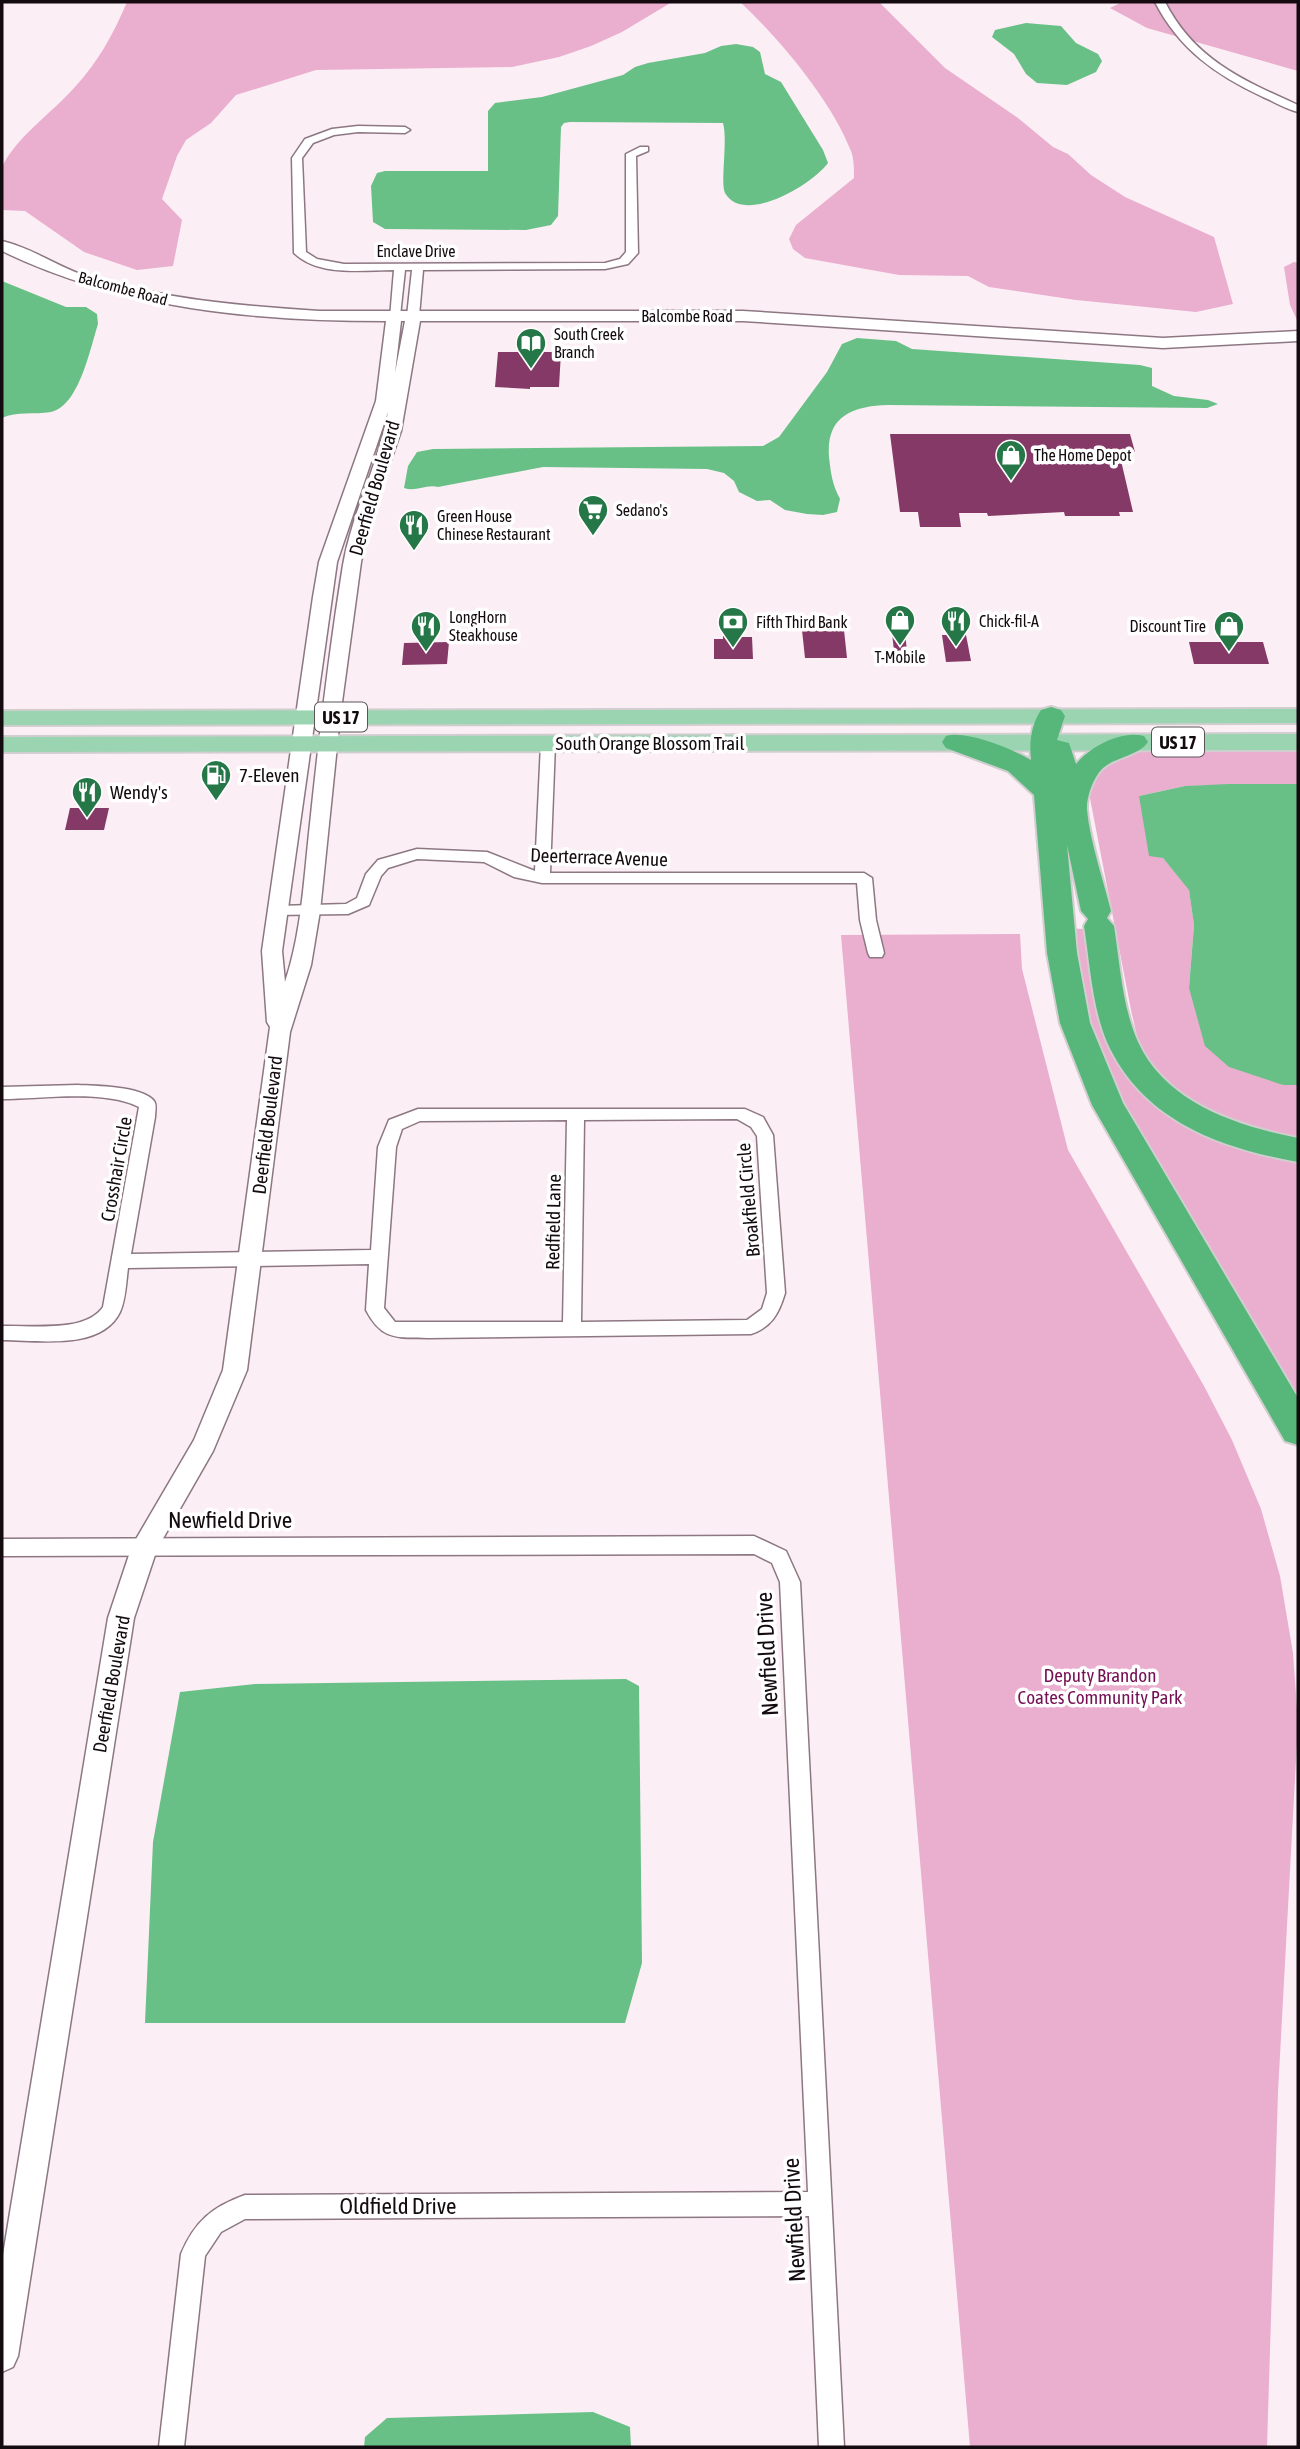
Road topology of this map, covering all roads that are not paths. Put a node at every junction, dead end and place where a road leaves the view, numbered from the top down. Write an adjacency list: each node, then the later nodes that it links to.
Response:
1 (1160, 2): 2 (street)
2 (1297, 108): 3 (street)
3 (1284, 115)
4 (405, 130): 7 (street, Enclave Drive)
5 (644, 149): 8 (street, Enclave Drive)
6 (2, 245): 9 (street, Balcombe Road)
7 (400, 267): 8 (street, Enclave Drive); 9 (street)
8 (418, 267): 10 (street)
9 (394, 316): 10 (street, Balcombe Road); 12 (street, Deerfield Boulevard)
10 (413, 316): 11 (street, Balcombe Road); 13 (street, Deerfield Boulevard)
11 (1298, 336)
12 (328, 562): 13 (street); 17 (street, Deerfield Boulevard)
13 (352, 562): 18 (street, Deerfield Boulevard)
14 (1298, 716): 19 (main road, South Orange Blossom Trail / US 17)
15 (681, 717): 18 (main road, South Orange Blossom Trail / US 17); 19 (main road, South Orange Blossom Trail / US 17); 23 (main road)
16 (2, 718): 17 (main road, South Orange Blossom Trail / US 17)
17 (305, 718): 18 (main road, South Orange Blossom Trail / US 17); 24 (street, Deerfield Boulevard)
18 (331, 718): 25 (street, Deerfield Boulevard)
19 (1051, 734): 20 (main road, South Orange Blossom Trail / US 17); 21 (main road, South Orange Blossom Trail / US 17); 28 (highway)
20 (956, 742): 23 (main road, South Orange Blossom Trail / US 17); 28 (highway)
21 (1134, 742): 22 (main road, South Orange Blossom Trail / US 17); 28 (highway)
22 (1298, 742)
23 (624, 743): 26 (main road, South Orange Blossom Trail / US 17)
24 (302, 744): 25 (main road, South Orange Blossom Trail / US 17); 27 (main road, South Orange Blossom Trail / US 17); 30 (street, Deerfield Boulevard)
25 (328, 744): 26 (main road, South Orange Blossom Trail / US 17); 31 (street, Deerfield Boulevard)
26 (548, 744): 29 (street)
27 (2, 745)
28 (1059, 799): 36 (highway); 42 (highway)
29 (542, 878): 31 (street, Deerterrace Avenue); 32 (street, Deerterrace Avenue)
30 (278, 911): 31 (street, Deerterrace Avenue); 33 (street, Deerfield Boulevard)
31 (310, 911): 33 (street, Deerfield Boulevard)
32 (876, 953)
33 (279, 1032): 38 (street, Deerfield Boulevard)
34 (2, 1093): 39 (street, Crosshair Circle)
35 (576, 1115): 37 (street, Broakfield Circle); 40 (street, Redfield Lane); 40 (street, Broakfield Circle)
36 (1298, 1150)
37 (377, 1257): 38 (street); 40 (street, Broakfield Circle)
38 (250, 1259): 39 (street); 43 (street, Deerfield Boulevard)
39 (122, 1261): 41 (street)
40 (572, 1329)
41 (2, 1333)
42 (1298, 1430)
43 (145, 1546): 44 (street, Newfield Drive); 45 (street, Newfield Drive); 46 (street, Deerfield Boulevard)
44 (2, 1547)
45 (819, 2204): 47 (street, Oldfield Drive); 48 (street, Newfield Drive)
46 (2, 2356)
47 (172, 2447)
48 (832, 2447)

